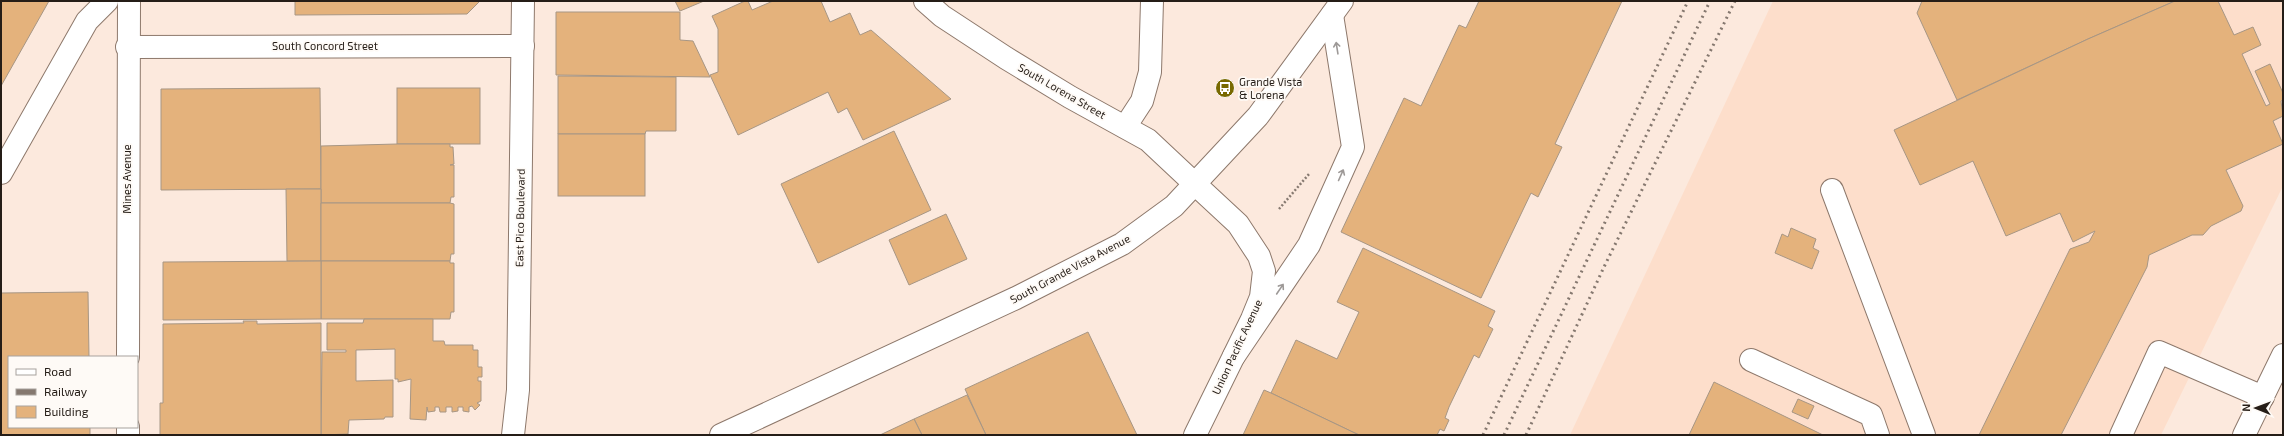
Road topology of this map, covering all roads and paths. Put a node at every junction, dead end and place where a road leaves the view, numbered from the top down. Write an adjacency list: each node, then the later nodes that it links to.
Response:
1 (107, 1): 11 (main road)
2 (128, 1): 9 (main road, Mines Avenue)
3 (523, 1): 8 (main road, East Pico Boulevard)
4 (925, 1): 6 (main road, South Lorena Street)
5 (1152, 1): 10 (main road)
6 (943, 8): 10 (main road, South Lorena Street)
7 (1337, 8): 12 (main road, South Grande Vista Avenue); 16 (main road, one-way to 7)
8 (523, 46): 9 (main road, South Concord Street); 19 (main road, East Pico Boulevard)
9 (127, 47): 15 (main road, Mines Avenue)
10 (1125, 127): 12 (main road, South Lorena Street)
11 (1, 173)
12 (1196, 185): 16 (main road, Union Pacific Avenue); 20 (main road, South Grande Vista Avenue)
13 (1832, 190): 23 (main road)
14 (2283, 355): 18 (main road)
15 (128, 356)
16 (1234, 356): 21 (main road, Union Pacific Avenue)
17 (1751, 360): 22 (main road)
18 (2262, 397): 24 (main road); 25 (main road)
19 (513, 435)
20 (721, 435)
21 (1195, 435)
22 (1878, 435)
23 (1924, 435)
24 (2121, 435)
25 (2244, 435)

